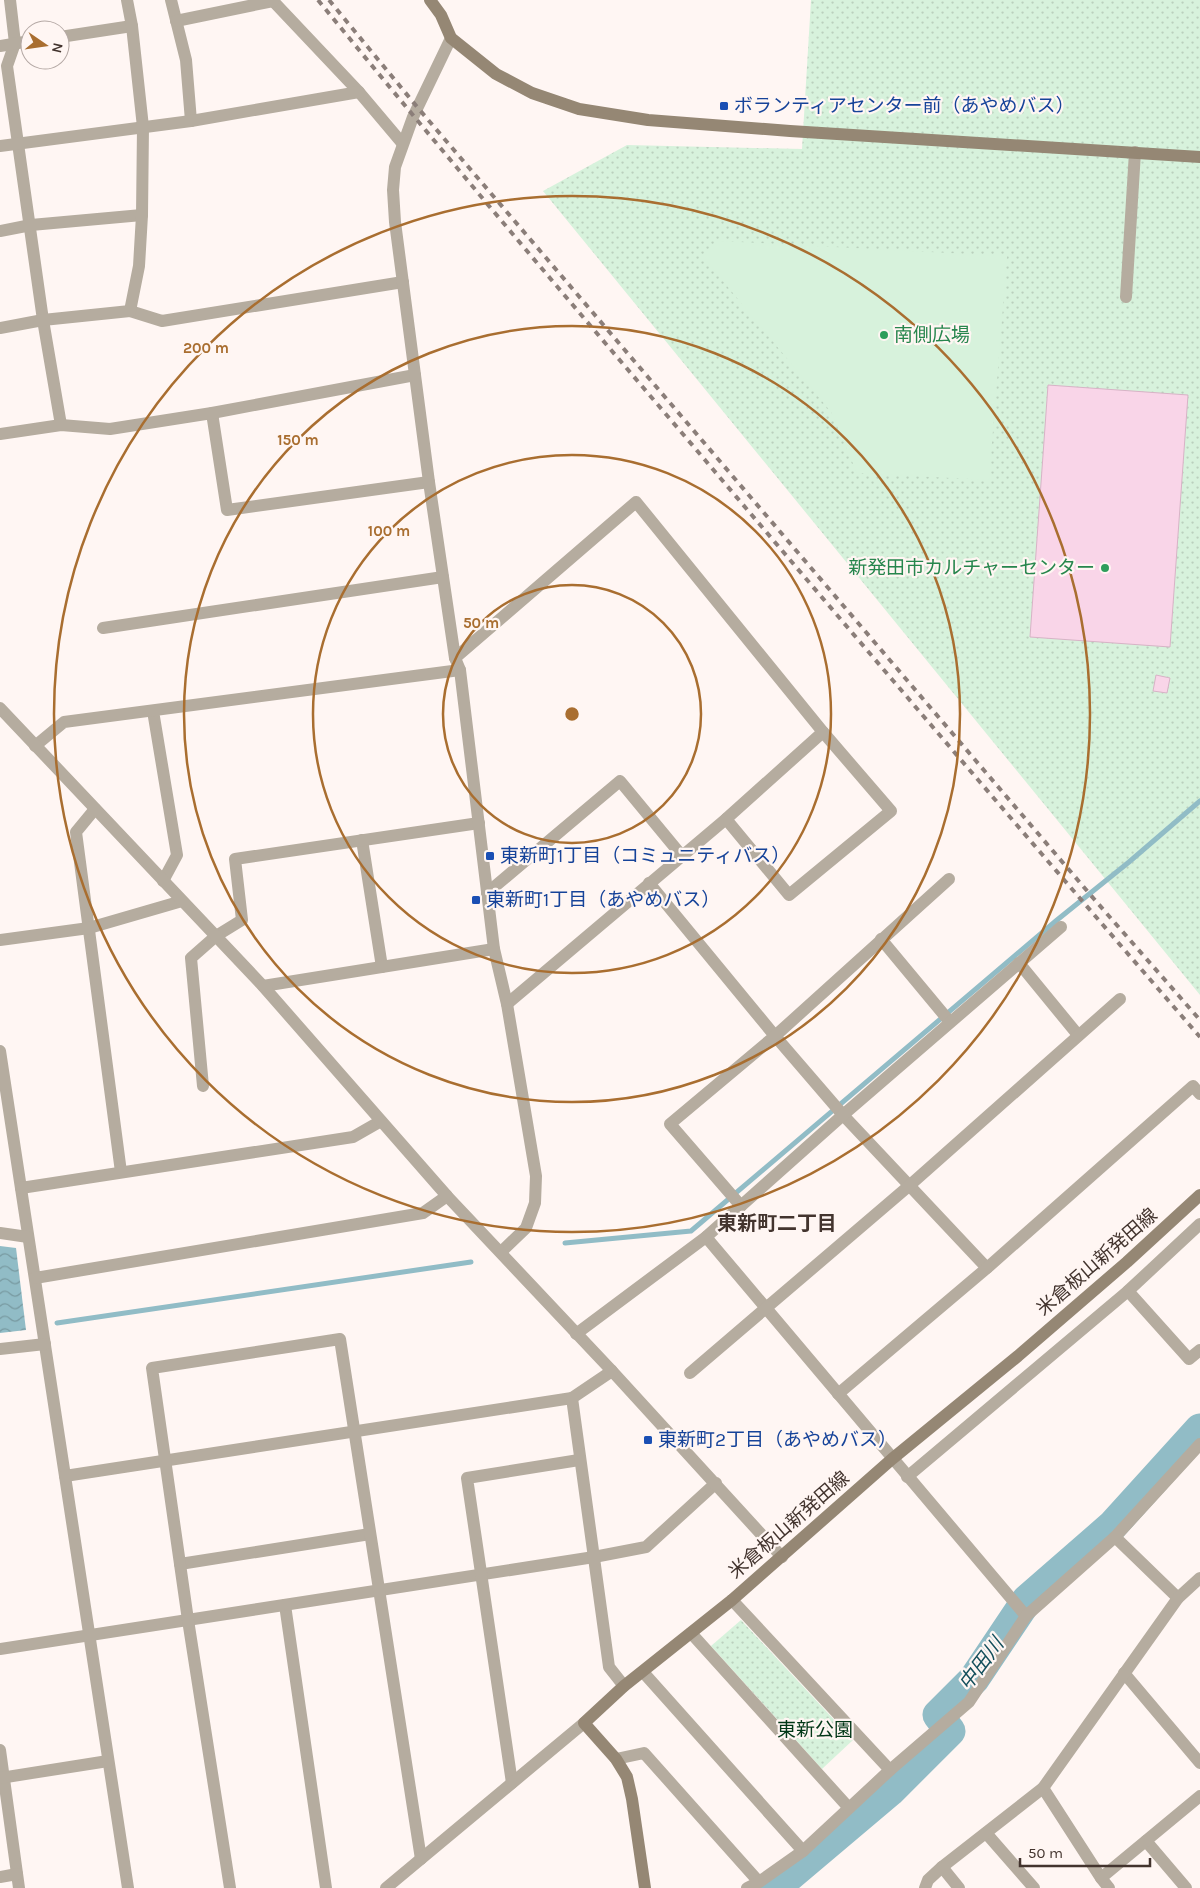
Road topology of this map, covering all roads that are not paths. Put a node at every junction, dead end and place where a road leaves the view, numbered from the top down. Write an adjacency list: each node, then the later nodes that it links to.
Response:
1 (10, 0): 11 (street)
2 (127, 0): 7 (street)
3 (171, 0): 6 (street)
4 (272, 0): 6 (street); 13 (street)
5 (430, 0): 9 (main road)
6 (176, 22): 14 (street)
7 (132, 26): 8 (street); 15 (street)
8 (70, 35)
9 (452, 38): 16 (street); 19 (main road)
10 (20, 43): 11 (street)
11 (15, 44): 12 (street); 17 (street)
12 (0, 46)
13 (359, 92): 14 (street); 16 (street)
14 (191, 121): 15 (street)
15 (143, 127): 17 (street); 21 (street)
16 (402, 142): 24 (street)
17 (19, 144): 18 (street); 22 (street)
18 (0, 146)
19 (1135, 152): 20 (main road); 25 (street)
20 (1200, 157)
21 (142, 216): 22 (street); 26 (street)
22 (31, 225): 23 (street); 27 (street)
23 (0, 231)
24 (403, 282): 26 (street); 29 (street)
25 (1126, 297)
26 (130, 311): 27 (street)
27 (43, 320): 28 (street); 31 (street)
28 (0, 328)
29 (415, 375): 30 (street); 33 (street)
30 (212, 413): 31 (street); 33 (street)
31 (61, 424): 32 (street)
32 (0, 434)
33 (429, 482): 34 (street)
34 (443, 577): 35 (street); 36 (street)
35 (103, 628)
36 (455, 658): 37 (street); 40 (street)
37 (460, 670): 39 (street); 44 (street)
38 (0, 708): 41 (street)
39 (153, 711): 41 (street); 48 (street)
40 (823, 732): 43 (street); 43 (street)
41 (35, 746): 42 (street)
42 (95, 809): 48 (street); 53 (street)
43 (726, 819): 46 (street)
44 (479, 823): 45 (street); 50 (street)
45 (362, 840): 54 (street); 59 (street)
46 (682, 856): 49 (street); 50 (street)
47 (949, 879): 55 (street)
48 (163, 881): 51 (street)
49 (648, 883): 62 (street); 65 (street)
50 (487, 892): 57 (street)
51 (182, 901): 53 (street); 54 (street)
52 (1061, 927): 58 (street)
53 (89, 928): 56 (street); 72 (street)
54 (216, 936): 60 (street); 67 (street)
55 (881, 939): 63 (street); 65 (street)
56 (0, 940)
57 (494, 949): 59 (street); 62 (street)
58 (1019, 963): 63 (street); 64 (street)
59 (382, 967): 60 (street)
60 (263, 986): 70 (street)
61 (1120, 999): 64 (street)
62 (507, 1004): 82 (street)
63 (950, 1022): 69 (street)
64 (1078, 1034): 73 (street)
65 (775, 1036): 69 (street); 77 (street)
66 (0, 1052): 71 (street)
67 (203, 1086)
68 (1200, 1094): 83 (street)
69 (843, 1114): 73 (street); 77 (street)
70 (381, 1121): 72 (street); 76 (street)
71 (6, 1131): 74 (street)
72 (121, 1172): 74 (street)
73 (910, 1184): 83 (street); 86 (street)
74 (21, 1188): 80 (street)
75 (1200, 1195): 97 (main road, 米倉板山新発田線)
76 (447, 1196): 82 (street); 84 (street)
77 (741, 1206): 81 (street)
78 (1200, 1224): 85 (street)
79 (0, 1233): 80 (street)
80 (28, 1236): 84 (street)
81 (706, 1237): 86 (street); 87 (street)
82 (501, 1252): 87 (street)
83 (988, 1268): 93 (street)
84 (35, 1278): 88 (street)
85 (1128, 1291): 90 (street); 101 (street)
86 (766, 1307): 92 (street); 93 (street)
87 (576, 1334): 91 (street)
88 (45, 1344): 89 (street); 100 (street)
89 (0, 1349)
90 (1200, 1350)
91 (612, 1371): 94 (street); 102 (street)
92 (690, 1373)
93 (838, 1394): 97 (street)
94 (572, 1398): 95 (street); 99 (street)
95 (354, 1432): 98 (street); 98 (street); 103 (street)
96 (1200, 1444): 104 (street)
97 (892, 1459): 101 (street); 105 (main road, 米倉板山新発田線)
98 (166, 1460): 100 (street); 107 (street)
99 (579, 1460): 106 (street); 108 (street)
100 (65, 1476): 117 (street)
101 (907, 1477): 114 (street)
102 (716, 1483): 105 (street); 106 (street)
103 (370, 1534): 107 (street); 110 (street)
104 (1115, 1537): 111 (street); 114 (street)
105 (782, 1557): 112 (main road, 米倉板山新発田線)
106 (594, 1558): 108 (street); 121 (street)
107 (180, 1564): 115 (street)
108 (482, 1575): 110 (street); 129 (street)
109 (1200, 1578): 111 (street)
110 (379, 1591): 113 (street); 136 (street)
111 (1178, 1598): 120 (street)
112 (732, 1600): 116 (main road, 米倉板山新発田線); 127 (street)
113 (285, 1605): 115 (street); 145 (street)
114 (1026, 1616): 127 (street)
115 (188, 1620): 117 (street); 144 (street)
116 (691, 1634): 119 (main road, 米倉板山新発田線); 132 (street)
117 (90, 1635): 118 (street); 125 (street)
118 (0, 1649)
119 (643, 1672): 121 (main road, 米倉板山新発田線); 135 (street)
120 (1124, 1673): 126 (street); 130 (street)
121 (624, 1686): 122 (main road, 米倉板山新発田線)
122 (584, 1723): 124 (main road); 129 (street)
123 (0, 1750): 128 (street)
124 (616, 1759): 140 (street); 147 (main road)
125 (108, 1761): 128 (street); 143 (street)
126 (1200, 1764)
127 (890, 1770): 132 (street)
128 (2, 1777): 138 (street)
129 (512, 1783): 136 (street)
130 (1044, 1788): 133 (street); 141 (street)
131 (1200, 1796): 134 (street)
132 (849, 1808): 135 (street)
133 (986, 1833): 137 (street); 151 (street)
134 (1146, 1841): 141 (street); 152 (street)
135 (803, 1851): 140 (street)
136 (421, 1860): 146 (street)
137 (942, 1867): 149 (street); 150 (street)
138 (18, 1874): 139 (street); 142 (street)
139 (0, 1877)
140 (759, 1882): 148 (street)
141 (1105, 1883)
142 (20, 1888)
143 (128, 1888)
144 (230, 1888)
145 (326, 1888)
146 (386, 1888)
147 (645, 1888)
148 (747, 1888)
149 (925, 1888)
150 (959, 1888)
151 (1034, 1888)
152 (1186, 1888)

